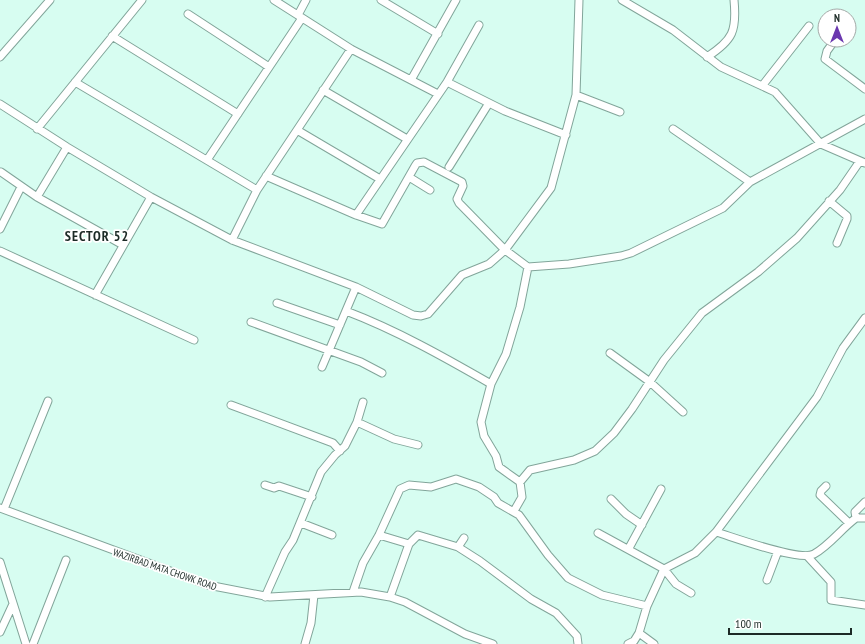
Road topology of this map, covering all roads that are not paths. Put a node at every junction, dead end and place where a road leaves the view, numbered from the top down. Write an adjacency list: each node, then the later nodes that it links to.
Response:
1 (50, 0): 19 (street)
2 (142, 0): 16 (street)
3 (274, 0): 12 (street)
4 (306, 0): 12 (street)
5 (381, 0): 10 (street)
6 (456, 0): 15 (street)
7 (579, 0): 29 (street)
8 (622, 0): 20 (street)
9 (734, 0): 20 (street)
10 (394, 3): 15 (street)
11 (188, 14): 21 (street)
12 (300, 16): 18 (street); 21 (street)
13 (479, 25): 24 (street)
14 (809, 26): 25 (street)
15 (438, 34): 22 (street)
16 (112, 36): 23 (street); 33 (street)
17 (829, 48): 26 (street)
18 (351, 50): 22 (street); 27 (street)
19 (0, 57)
20 (707, 57): 25 (street)
21 (269, 66): 33 (street)
22 (411, 80): 28 (street)
23 (75, 82): 35 (street); 42 (street)
24 (447, 82): 28 (street); 30 (street)
25 (762, 86): 40 (street)
26 (865, 89)
27 (323, 90): 37 (street); 39 (street)
28 (438, 94): 39 (street)
29 (576, 95): 32 (street); 38 (street)
30 (489, 103): 38 (street); 44 (street)
31 (0, 104): 35 (street)
32 (620, 112)
33 (238, 114): 42 (street)
34 (865, 120): 40 (street)
35 (37, 129): 41 (street)
36 (673, 129): 49 (street)
37 (297, 130): 46 (street); 48 (street)
38 (566, 135): 61 (street)
39 (407, 139): 48 (street)
40 (821, 144): 43 (street); 49 (street)
41 (67, 147): 53 (street); 54 (street)
42 (207, 160): 51 (street)
43 (862, 162): 55 (street)
44 (449, 167)
45 (1, 172): 50 (street)
46 (266, 176): 51 (street); 56 (street)
47 (409, 177): 52 (street); 56 (street); 61 (street)
48 (380, 180): 56 (street)
49 (750, 182): 63 (street)
50 (21, 188): 53 (street); 57 (street)
51 (257, 190): 58 (street)
52 (430, 190)
53 (37, 196): 60 (street)
54 (151, 197): 58 (street); 60 (street)
55 (829, 201): 59 (street); 76 (street)
56 (356, 216)
57 (0, 229)
58 (232, 240): 64 (street)
59 (837, 243)
60 (123, 245): 65 (street)
61 (505, 250): 63 (street); 64 (street)
62 (0, 251): 65 (street)
63 (528, 267): 77 (street)
64 (356, 287): 67 (street)
65 (95, 295): 71 (street)
66 (277, 303): 70 (street)
67 (346, 311): 70 (street); 77 (street)
68 (865, 318): 99 (street)
69 (251, 322): 72 (street)
70 (340, 325): 72 (street)
71 (194, 340)
72 (329, 350): 74 (street); 75 (street)
73 (610, 353): 76 (street)
74 (322, 367)
75 (382, 373)
76 (650, 382): 81 (street); 85 (street)
77 (491, 384): 85 (street)
78 (48, 401): 92 (street)
79 (363, 402): 82 (street)
80 (232, 405): 84 (street)
81 (683, 412)
82 (357, 422): 83 (street); 84 (street)
83 (418, 445)
84 (340, 451): 89 (street)
85 (520, 482): 93 (street)
86 (265, 485): 89 (street)
87 (826, 486): 97 (street)
88 (661, 489): 98 (street)
89 (312, 497): 96 (street)
90 (611, 499): 98 (street)
91 (865, 502): 94 (street)
92 (2, 509): 116 (street, WAZIRBAD MATA CHOWK ROAD)
93 (514, 511): 101 (street); 120 (street)
94 (856, 518): 95 (street); 97 (street)
95 (865, 518)
96 (301, 523): 102 (street); 116 (street)
97 (849, 523): 108 (street)
98 (642, 525): 106 (street)
99 (716, 532): 107 (street); 111 (street)
100 (598, 533): 106 (street)
101 (379, 534): 104 (street); 113 (street)
102 (332, 535)
103 (464, 538): 105 (street)
104 (409, 544): 105 (street); 117 (street)
105 (458, 547): 127 (street)
106 (628, 548): 111 (street)
107 (778, 551): 108 (street); 112 (street)
108 (808, 557): 119 (street)
109 (66, 560): 124 (street)
110 (0, 562): 118 (street)
111 (664, 569): 114 (street); 120 (street)
112 (767, 580)
113 (353, 592): 115 (street, WAZIRBAD MATA CHOWK ROAD); 117 (street, WAZIRBAD MATA CHOWK ROAD)
114 (691, 593)
115 (314, 595): 116 (street, WAZIRBAD MATA CHOWK ROAD); 125 (street)
116 (265, 597)
117 (390, 597): 126 (street, WAZIRBAD MATA CHOWK ROAD)
118 (13, 604): 121 (street); 123 (street)
119 (865, 605)
120 (647, 606): 122 (street)
121 (0, 632)
122 (639, 633): 128 (street); 129 (street)
123 (26, 644)
124 (33, 644)
125 (305, 644)
126 (493, 644)
127 (578, 644)
128 (628, 644)
129 (654, 644)

